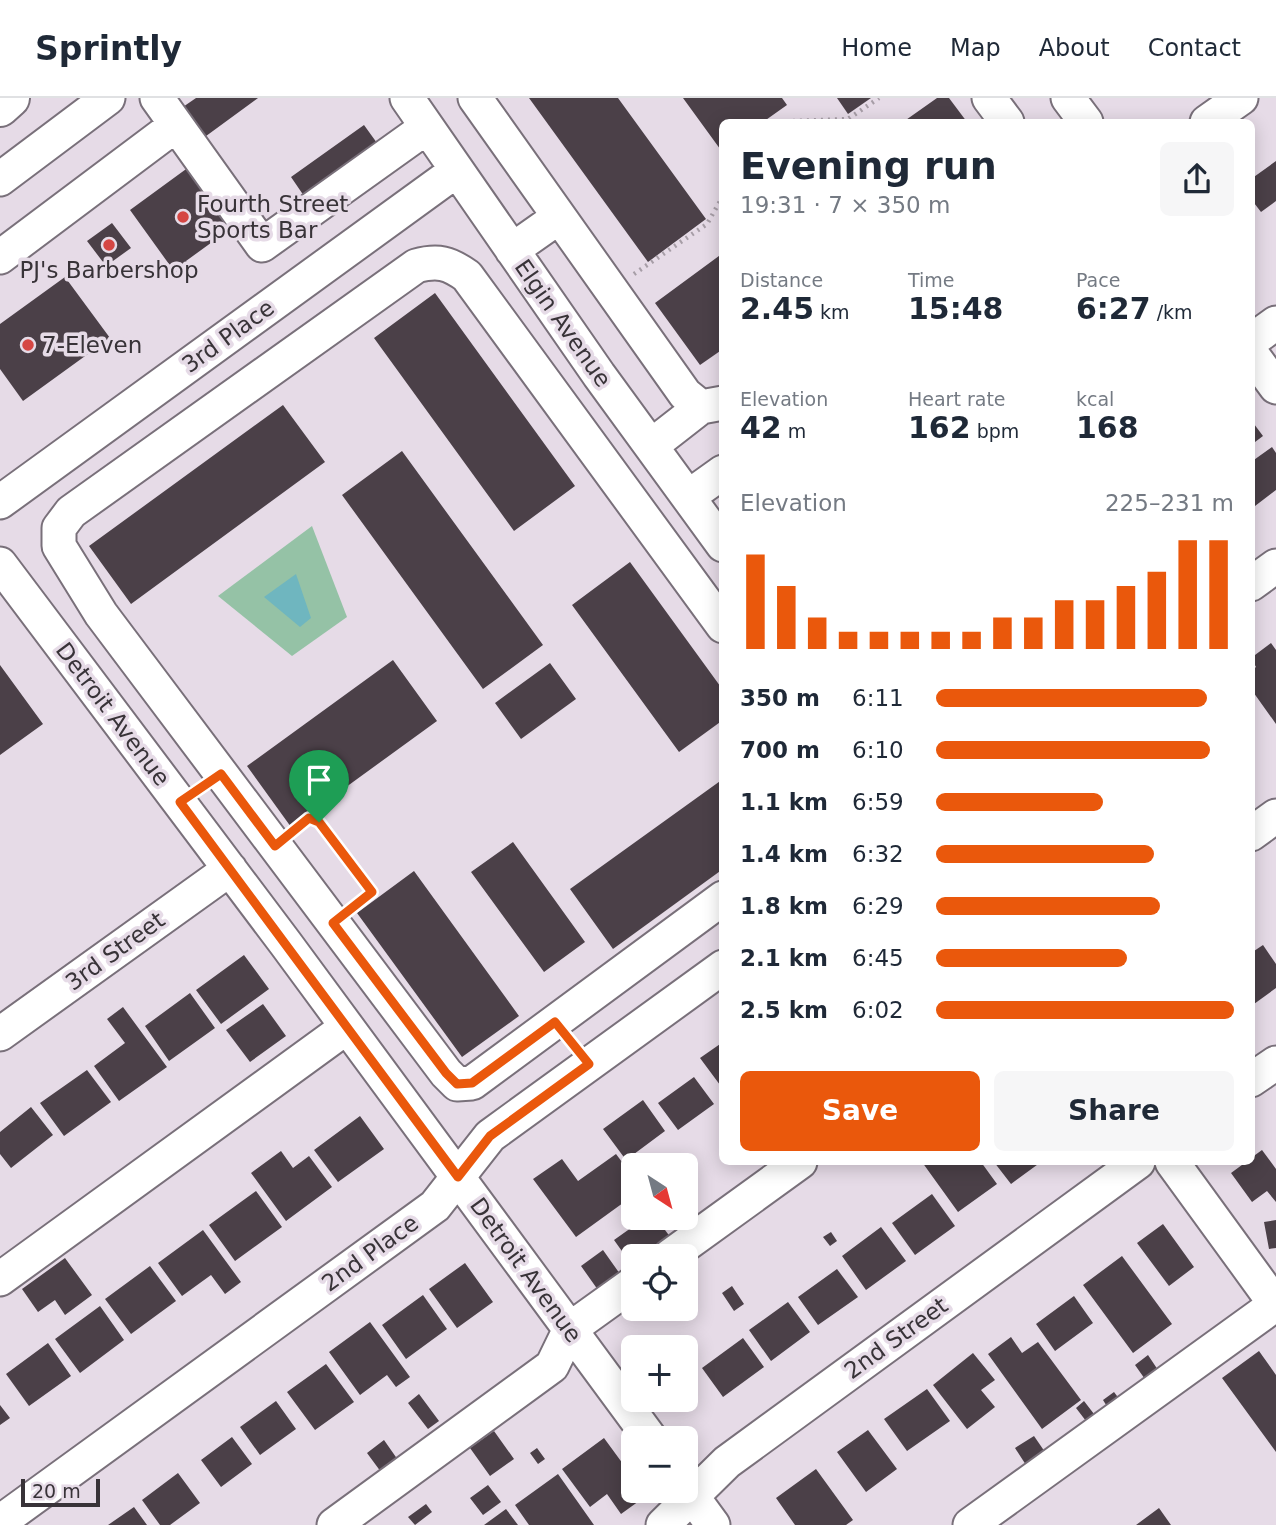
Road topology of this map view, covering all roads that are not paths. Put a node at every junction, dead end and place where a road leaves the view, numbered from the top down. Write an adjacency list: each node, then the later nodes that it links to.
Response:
1 (10, 98): 9 (main road)
2 (108, 98): 16 (street)
3 (157, 98): 13 (street)
4 (407, 98): 14 (street, Elgin Avenue)
5 (475, 98): 17 (street)
6 (989, 98): 10 (street)
7 (1068, 98): 11 (street)
8 (1241, 98): 12 (street)
9 (0, 107)
10 (1005, 119)
11 (1084, 119)
12 (1212, 119)
13 (176, 125): 14 (street); 19 (street)
14 (427, 127): 15 (street, Elgin Avenue)
15 (456, 170): 18 (street, Elgin Avenue); 28 (street, 3rd Place)
16 (0, 178)
17 (559, 217): 18 (street); 24 (street)
18 (512, 250): 25 (street, Elgin Avenue)
19 (0, 257)
20 (1276, 323): 21 (street)
21 (1255, 338)
22 (1255, 358): 23 (street)
23 (1276, 387)
24 (712, 405): 25 (street)
25 (651, 446): 27 (street, Elgin Avenue)
26 (719, 475): 27 (street)
27 (688, 497): 29 (street, Elgin Avenue)
28 (0, 502)
29 (719, 540)
30 (0, 564): 35 (street, Detroit Avenue)
31 (1276, 566): 32 (street)
32 (1255, 581)
33 (101, 614): 34 (street); 35 (street); 36 (street)
34 (719, 621)
35 (61, 645): 37 (street, Detroit Avenue)
36 (221, 774): 37 (street); 42 (street)
37 (180, 802): 40 (street, Detroit Avenue)
38 (1276, 816): 39 (street)
39 (1255, 831)
40 (230, 869): 43 (street, Detroit Avenue); 47 (street, 3rd Street)
41 (719, 901): 45 (street)
42 (330, 919): 43 (street); 45 (street)
43 (286, 944): 46 (street, Detroit Avenue)
44 (719, 970): 49 (street, 2nd Place)
45 (555, 1022): 49 (street)
46 (347, 1027): 54 (street, Detroit Avenue); 56 (street)
47 (0, 1034)
48 (1276, 1063): 50 (street)
49 (589, 1064): 54 (street, 2nd Place)
50 (1255, 1077)
51 (796, 1165): 55 (street)
52 (1134, 1165): 61 (street, 2nd Street)
53 (1174, 1165): 58 (street)
54 (458, 1177): 59 (street, Detroit Avenue); 64 (street, 2nd Place)
55 (687, 1244)
56 (0, 1279)
57 (621, 1292): 59 (street)
58 (1276, 1305): 68 (street)
59 (570, 1329): 60 (street, Detroit Avenue); 65 (street)
60 (641, 1426)
61 (698, 1485)
62 (680, 1503): 66 (street, 2nd Street)
63 (697, 1503): 67 (street)
64 (0, 1522)
65 (334, 1525)
66 (663, 1525)
67 (713, 1525)
68 (970, 1525)

